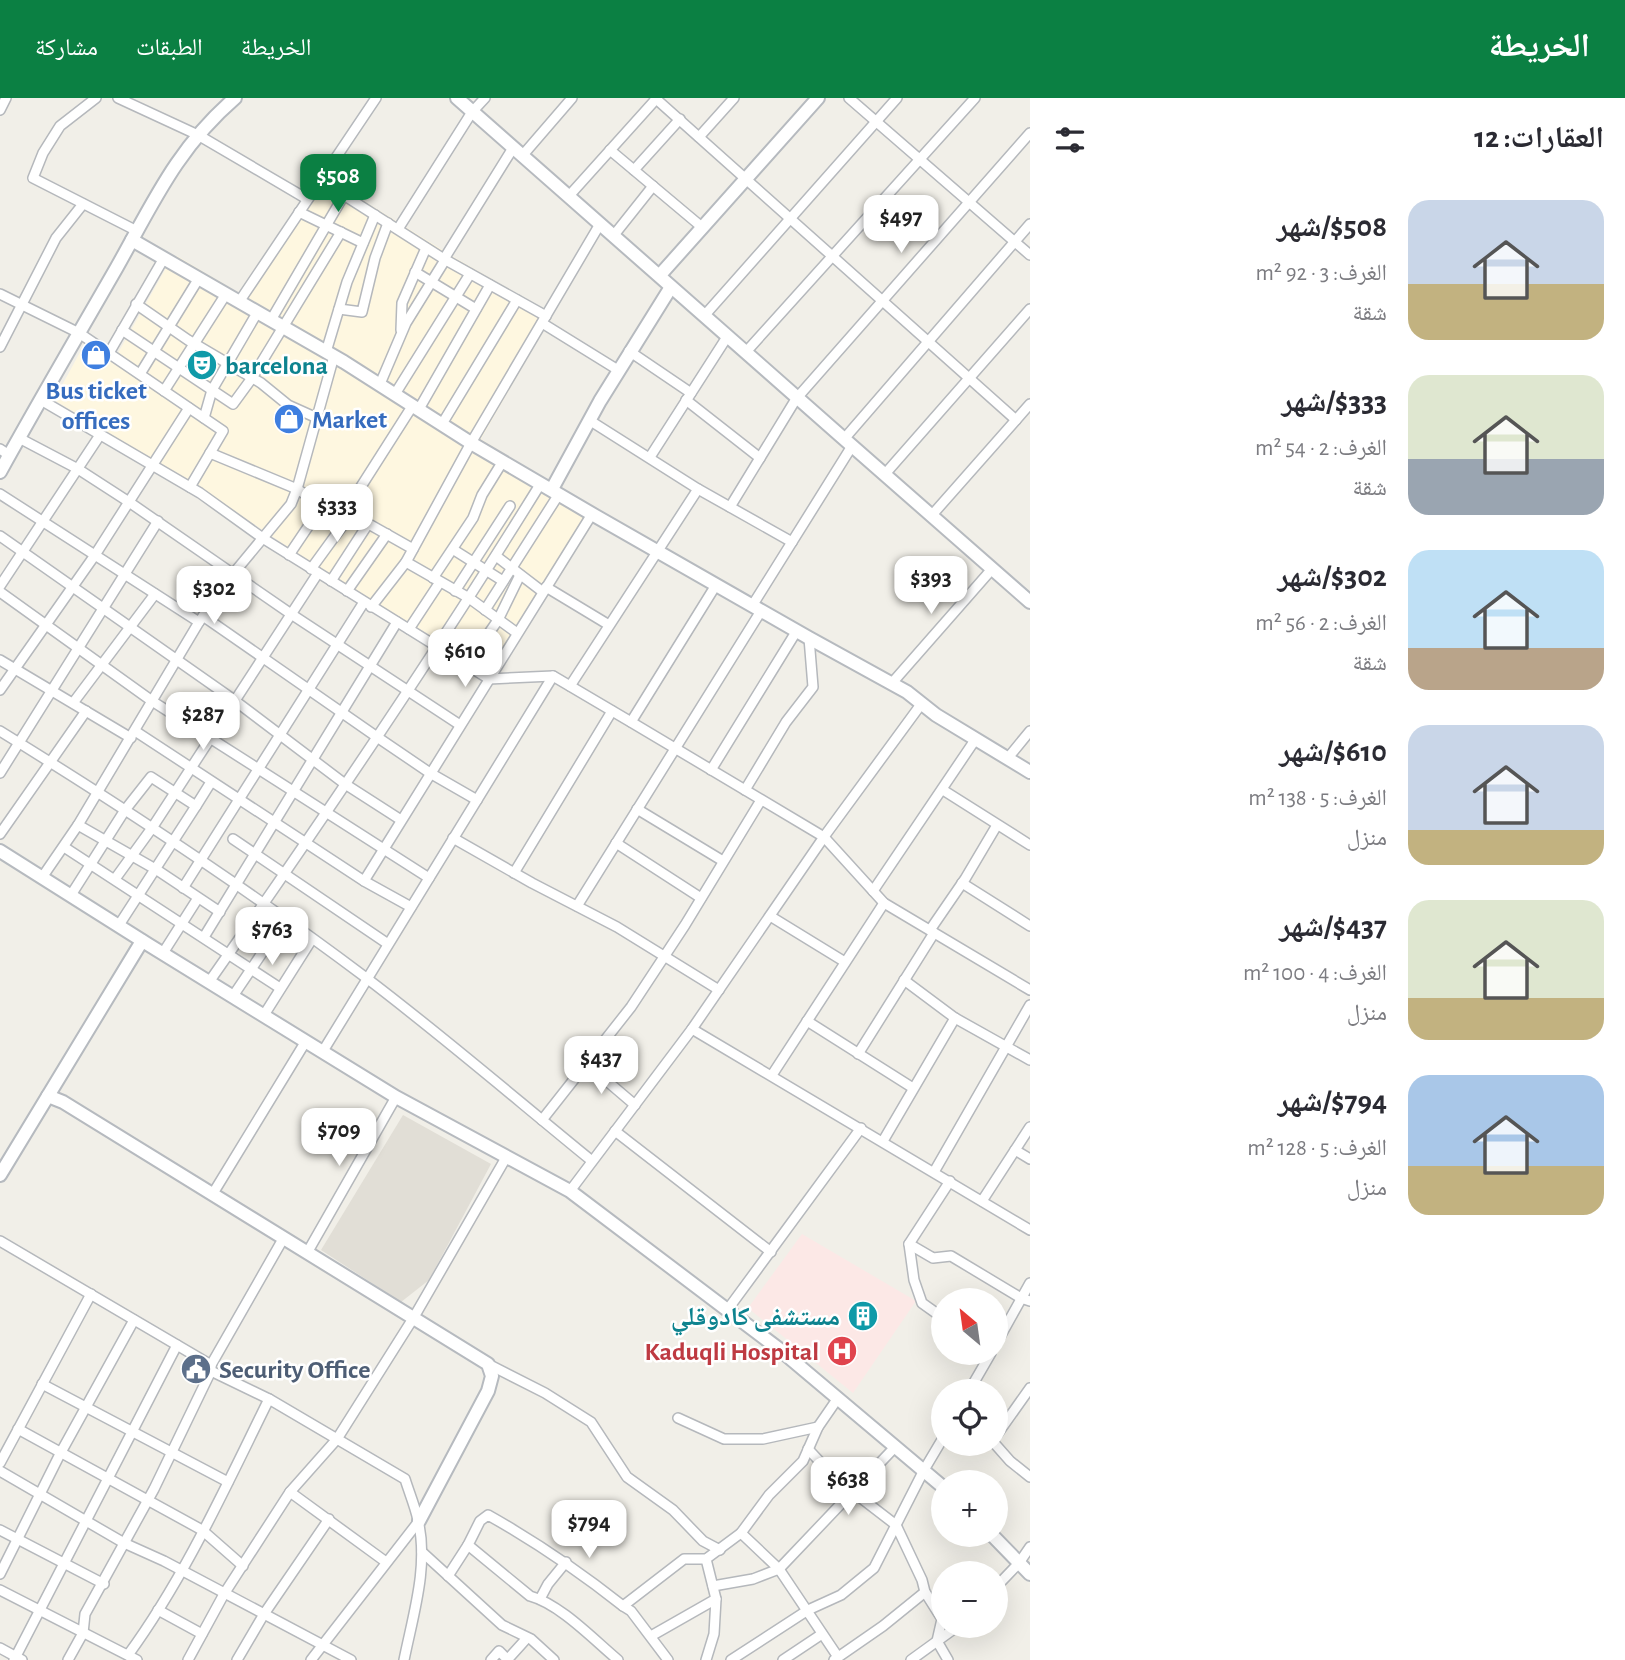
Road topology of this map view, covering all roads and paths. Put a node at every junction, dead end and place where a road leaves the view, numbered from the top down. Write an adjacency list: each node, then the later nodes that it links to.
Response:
1 (6, 98): 15 (street)
2 (96, 98): 33 (street)
3 (118, 98): 20 (street)
4 (235, 98): 20 (street)
5 (376, 98): 27 (street)
6 (457, 98): 16 (street)
7 (485, 98): 16 (street)
8 (572, 98): 23 (street)
9 (656, 98): 17 (street); 22 (street)
10 (734, 98): 21 (street)
11 (818, 98): 26 (street)
12 (849, 98): 18 (street)
13 (897, 98): 18 (street)
14 (975, 98): 24 (street)
15 (0, 110)
16 (472, 112): 23 (street); 42 (street)
17 (680, 119): 21 (street); 25 (street)
18 (876, 121): 24 (street); 36 (street)
19 (1030, 133): 32 (street)
20 (198, 135): 31 (street); 45 (street)
21 (699, 137): 26 (street)
22 (610, 150): 25 (street); 30 (street)
23 (518, 152): 30 (street); 52 (street)
24 (921, 160): 32 (street); 50 (street)
25 (634, 170): 28 (street)
26 (747, 178): 36 (street); 41 (street)
27 (320, 180): 29 (street); 31 (street)
28 (653, 186): 41 (street); 44 (street)
29 (344, 195): 35 (street); 39 (street)
30 (568, 197): 38 (street)
31 (307, 199): 34 (street)
32 (968, 201): 46 (street); 64 (street)
33 (83, 204): 45 (street); 67 (street)
34 (299, 212): 39 (street); 65 (street)
35 (375, 215): 37 (street); 47 (street)
36 (791, 218): 50 (street); 72 (street)
37 (388, 223): 42 (street); 68 (street)
38 (600, 224): 44 (street); 74 (street)
39 (327, 225): 43 (street); 73 (street)
40 (1030, 225): 46 (street)
41 (703, 228): 55 (street)
42 (398, 229): 48 (street)
43 (341, 232): 47 (street); 76 (street)
44 (614, 235): 55 (street)
45 (135, 236): 51 (street); 78 (street)
46 (1015, 242): 49 (street); 81 (street)
47 (363, 243): 68 (street)
48 (426, 248): 52 (street); 53 (street)
49 (1030, 255)
50 (833, 257): 64 (street); 87 (street)
51 (164, 258): 56 (street); 66 (street)
52 (444, 260): 54 (street); 57 (street)
53 (415, 272): 57 (street); 79 (street)
54 (470, 274): 58 (street); 62 (street)
55 (660, 275): 59 (street)
56 (199, 278): 61 (street); 75 (street)
57 (431, 282): 62 (street); 79 (street)
58 (490, 285): 63 (street); 69 (street)
59 (671, 287): 72 (street); 85 (street)
60 (0, 294): 67 (street)
61 (226, 294): 65 (street); 82 (street)
62 (456, 297): 69 (street); 98 (street)
63 (517, 300): 74 (street); 109 (street)
64 (881, 301): 81 (street); 100 (street)
65 (239, 302): 71 (street)
66 (136, 304): 75 (street); 77 (street)
67 (20, 305): 78 (street); 83 (street)
68 (339, 309): 88 (street)
69 (476, 309): 103 (street)
70 (1030, 309): 94 (street)
71 (257, 313): 73 (street); 89 (street)
72 (704, 316): 80 (street)
73 (271, 320): 76 (street)
74 (544, 320): 91 (street); 112 (street)
75 (168, 326): 82 (street); 84 (street)
76 (283, 327): 88 (street); 93 (street)
77 (122, 330): 84 (street); 86 (street)
78 (79, 332): 86 (street); 101 (street)
79 (401, 335): 95 (street)
80 (727, 337): 87 (street); 99 (street)
81 (928, 342): 94 (street); 113 (street)
82 (195, 345): 89 (street); 90 (street)
83 (0, 347)
84 (153, 351): 90 (street); 92 (street)
85 (629, 352): 91 (street); 99 (street)
86 (109, 353): 92 (street)
87 (745, 353): 100 (street)
88 (330, 354): 95 (street); 106 (street)
89 (226, 364): 93 (street); 96 (street)
90 (179, 368): 96 (street); 97 (street)
91 (618, 369): 107 (street)
92 (140, 374): 97 (street)
93 (252, 378): 96 (street); 106 (street)
94 (969, 379): 108 (street); 122 (street)
95 (380, 384): 98 (street)
96 (212, 390): 105 (street)
97 (164, 391): 104 (street)
98 (395, 394): 103 (street)
99 (688, 397): 116 (street); 117 (street)
100 (796, 398): 113 (street); 117 (street)
101 (41, 400): 110 (street); 111 (street)
102 (1030, 404): 108 (street)
103 (416, 407): 109 (street); 134 (street)
104 (189, 408): 105 (street); 119 (street)
105 (204, 418): 115 (street)
106 (317, 418): 124 (street)
107 (589, 420): 116 (street); 125 (street)
108 (1016, 420): 133 (street)
109 (442, 424): 112 (street)
110 (100, 435): 119 (street); 120 (street)
111 (19, 438): 114 (street); 120 (street)
112 (471, 443): 118 (street); 142 (street)
113 (848, 443): 122 (street); 141 (street)
114 (5, 452): 121 (street)
115 (210, 453): 123 (street); 124 (street)
116 (650, 457): 126 (street)
117 (760, 458): 131 (street)
118 (503, 461): 125 (street); 143 (street)
119 (153, 465): 123 (street); 128 (street)
120 (78, 469): 128 (street); 135 (street)
121 (0, 472)
122 (885, 474): 133 (street)
123 (190, 487): 140 (street)
124 (297, 489): 129 (street); 140 (street)
125 (550, 489): 132 (street); 148 (street); 151 (street)
126 (698, 489): 131 (street); 145 (street)
127 (0, 494): 135 (street)
128 (129, 502): 136 (street); 146 (street)
129 (321, 506): 134 (street); 147 (street)
130 (510, 506): 150 (street)
131 (730, 507): 141 (street)
132 (592, 514): 145 (street); 165 (street)
133 (932, 515): 152 (street)
134 (344, 519): 137 (street); 154 (street)
135 (43, 521): 144 (street); 146 (street)
136 (158, 521): 155 (street); 156 (street)
137 (368, 524): 138 (street); 159 (street)
138 (387, 534): 142 (street); 166 (street)
139 (0, 537): 144 (street)
140 (264, 539): 147 (street); 156 (street)
141 (792, 542): 173 (street)
142 (413, 549): 149 (street)
143 (454, 550): 150 (street); 158 (street)
144 (23, 551): 162 (street); 163 (street)
145 (657, 551): 161 (street); 180 (street)
146 (95, 555): 155 (street); 163 (street)
147 (289, 555): 154 (street)
148 (496, 556): 151 (street); 153 (street)
149 (406, 562): 158 (street); 171 (street)
150 (474, 562): 153 (street); 164 (street)
151 (512, 568): 157 (street); 160 (street)
152 (992, 569): 170 (street); 198 (street)
153 (487, 570): 160 (street); 169 (street)
154 (315, 571): 159 (street); 175 (street)
155 (125, 574): 168 (street); 172 (street)
156 (233, 574): 175 (street); 176 (street)
157 (520, 575): 165 (street); 177 (street)
158 (437, 580): 164 (street); 182 (street)
159 (331, 581): 166 (street)
160 (503, 581): 174 (street)
161 (716, 585): 173 (street); 211 (street)
162 (0, 586)
163 (73, 586): 172 (street); 179 (street)
164 (455, 590): 169 (street)
165 (544, 590): 180 (street); 184 (street)
166 (347, 591): 171 (street)
167 (0, 592): 179 (street)
168 (155, 594): 176 (street); 181 (street)
169 (469, 598): 174 (street); 187 (street)
170 (1030, 602)
171 (368, 604): 178 (street); 186 (street)
172 (103, 608): 181 (street); 188 (street)
173 (756, 609): 183 (street); 221 (street)
174 (485, 610): 177 (street)
175 (291, 614): 186 (street); 189 (street)
176 (201, 619): 189 (street); 191 (street)
177 (498, 620): 184 (street); 193 (street)
178 (397, 622): 182 (street); 194 (street)
179 (46, 624): 188 (street); 195 (street)
180 (609, 625): 199 (street)
181 (130, 627): 191 (street); 192 (street)
182 (409, 629): 187 (street)
183 (796, 632): 185 (street); 227 (street)
184 (517, 633): 197 (street)
185 (808, 638): 198 (street); 233 (street)
186 (338, 643): 194 (street); 200 (street)
187 (436, 646): 193 (street); 203 (street)
188 (77, 647): 192 (street); 202 (street)
189 (262, 658): 200 (street); 204 (street)
190 (0, 660): 195 (street)
191 (176, 660): 204 (street); 205 (street)
192 (101, 664): 205 (street); 206 (street)
193 (467, 665): 197 (street)
194 (370, 667): 203 (street); 210 (street)
195 (15, 669): 201 (street); 202 (street)
196 (553, 676): 197 (street); 199 (street); 239 (street)
197 (489, 678): 212 (street)
198 (891, 683): 207 (street)
199 (570, 686): 209 (street)
200 (309, 689): 210 (street); 216 (street)
201 (0, 690)
202 (51, 691): 206 (street); 220 (street)
203 (407, 691): 212 (street); 217 (street)
204 (234, 700): 216 (street); 218 (street)
205 (152, 701): 215 (street); 218 (street)
206 (73, 703): 208 (street)
207 (922, 703): 219 (street); 251 (street)
208 (86, 711): 215 (street); 224 (street)
209 (612, 711): 211 (street); 268 (street)
210 (341, 713): 217 (street); 222 (street)
211 (631, 723): 221 (street)
212 (460, 725): 230 (street)
213 (0, 731): 220 (street)
214 (1030, 731): 223 (street)
215 (133, 734): 225 (street); 237 (street)
216 (281, 734): 222 (street); 226 (street)
217 (377, 737): 230 (street); 232 (street)
218 (209, 738): 225 (street); 226 (street)
219 (975, 740): 223 (street); 234 (street)
220 (19, 743): 224 (street); 229 (street)
221 (674, 748): 227 (street); 242 (street)
222 (313, 759): 232 (street); 236 (street)
223 (1007, 759): 228 (street)
224 (50, 762): 237 (street); 250 (street)
225 (190, 768): 231 (street); 235 (street)
226 (259, 769): 236 (street); 238 (street)
227 (710, 770): 233 (street)
228 (1030, 772)
229 (0, 773)
230 (430, 773): 239 (street); 245 (street)
231 (211, 782): 238 (street); 241 (street)
232 (345, 784): 244 (street); 245 (street)
233 (745, 790): 240 (street)
234 (943, 790): 248 (street); 277 (street)
235 (174, 791): 241 (street); 243 (street); 249 (street)
236 (293, 791): 244 (street); 246 (street)
237 (99, 792): 243 (street); 247 (street)
238 (238, 798): 246 (street); 264 (street)
239 (477, 800): 252 (street)
240 (761, 800): 251 (street); 265 (street)
241 (196, 806): 255 (street)
242 (637, 809): 257 (street); 265 (street)
243 (125, 810): 249 (street); 254 (street)
244 (328, 813): 256 (street); 260 (street)
245 (401, 820): 260 (street)
246 (273, 821): 256 (street); 262 (street)
247 (78, 825): 254 (street); 259 (street)
248 (997, 825): 258 (street); 274 (street)
249 (152, 828): 255 (street); 263 (street)
250 (0, 834)
251 (824, 837): 277 (street); 287 (street)
252 (453, 838): 268 (street); 271 (street)
253 (233, 839): 262 (street)
254 (105, 841): 263 (street); 266 (street)
255 (171, 842): 264 (street); 267 (street)
256 (306, 842): 269 (street); 273 (street)
257 (616, 843): 281 (street); 284 (street)
258 (1030, 845)
259 (64, 847): 266 (street); 270 (street)
260 (384, 849): 271 (street); 273 (street)
261 (0, 850): 270 (street)
262 (256, 853): 269 (street); 275 (street)
263 (133, 856): 267 (street); 272 (street)
264 (200, 862): 275 (street); 276 (street)
265 (723, 862): 281 (street)
266 (92, 863): 272 (street); 278 (street)
267 (157, 870): 276 (street); 279 (street)
268 (514, 873): 284 (street)
269 (285, 874): 283 (street); 296 (street)
270 (43, 876): 278 (street)
271 (429, 878): 285 (street)
272 (115, 879): 279 (street)
273 (364, 881): 285 (street)
274 (962, 883): 291 (street); 292 (street)
275 (236, 886): 283 (street); 286 (street)
276 (183, 888): 280 (street)
277 (873, 891): 282 (street)
278 (71, 895): 290 (street)
279 (139, 895): 289 (street); 290 (street)
280 (198, 898): 286 (street); 289 (street)
281 (701, 898): 299 (street)
282 (884, 903): 292 (street); 300 (street)
283 (262, 904): 288 (street); 298 (street)
284 (577, 906): 299 (street)
285 (411, 907): 296 (street)
286 (220, 912): 293 (street)
287 (770, 916): 300 (street); 306 (street)
288 (285, 919): 294 (street); 301 (street)
289 (182, 924): 293 (street); 297 (street)
290 (119, 925): 295 (street)
291 (1030, 926)
292 (932, 931): 303 (street); 307 (street)
293 (204, 937): 298 (street)
294 (312, 939): 302 (street); 305 (street)
295 (142, 941): 297 (street); 322 (street)
296 (388, 944): 302 (street)
297 (163, 954): 304 (street)
298 (229, 954): 301 (street); 304 (street)
299 (663, 956): 306 (street); 319 (street)
300 (845, 962): 312 (street)
301 (253, 969): 305 (street); 308 (street)
302 (366, 978): 316 (street); 325 (street)
303 (904, 980): 311 (street); 317 (street)
304 (209, 982): 308 (street)
305 (280, 988): 310 (street)
306 (719, 990): 313 (street)
307 (1030, 990)
308 (233, 996): 310 (street)
309 (1030, 1005): 315 (street)
310 (264, 1015): 314 (street)
311 (955, 1018): 315 (street); 321 (street)
312 (807, 1021): 317 (street); 320 (street)
313 (692, 1029): 320 (street); 324 (street)
314 (306, 1041): 316 (street); 338 (street)
315 (1005, 1047): 318 (street); 334 (street)
316 (323, 1051): 323 (street)
317 (858, 1054): 321 (street)
318 (1030, 1060)
319 (587, 1064): 324 (street); 325 (street)
320 (772, 1075): 327 (street)
321 (913, 1088): 329 (street)
322 (48, 1096): 335 (street); 338 (street)
323 (397, 1097): 331 (street); 345 (street)
324 (635, 1105): 328 (street)
325 (542, 1120): 333 (street)
326 (1030, 1127): 330 (street)
327 (861, 1128): 329 (street); 344 (street)
328 (615, 1131): 333 (street); 344 (street)
329 (883, 1141): 334 (street)
330 (1015, 1150): 332 (street); 339 (street)
331 (507, 1156): 337 (street); 351 (street)
332 (1030, 1159)
333 (592, 1161): 337 (street)
334 (934, 1172): 336 (street)
335 (0, 1175)
336 (950, 1181): 339 (street); 343 (street)
337 (570, 1191): 349 (street)
338 (212, 1195): 341 (street)
339 (982, 1201): 340 (street)
340 (1030, 1230)
341 (283, 1239): 345 (street); 356 (street)
342 (0, 1241): 347 (street)
343 (909, 1244): 348 (street); 350 (street)
344 (771, 1252): 349 (street)
345 (307, 1253): 351 (street)
346 (1030, 1283): 348 (street)
347 (91, 1294): 352 (street); 357 (street)
348 (1026, 1299): 353 (street)
349 (728, 1309): 359 (street)
350 (931, 1309)
351 (414, 1317): 355 (street); 367 (street)
352 (135, 1320): 354 (street); 361 (street)
353 (1008, 1326)
354 (177, 1345): 356 (street); 366 (street)
355 (488, 1364): 387 (street); 397 (street)
356 (211, 1368): 360 (street); 371 (street)
357 (42, 1384): 361 (street); 365 (street)
358 (1030, 1388): 363 (street)
359 (838, 1398): 364 (street); 368 (street)
360 (269, 1399): 367 (street); 380 (street)
361 (86, 1408): 366 (street); 370 (street)
362 (678, 1418): 364 (street)
363 (1008, 1419)
364 (817, 1427): 369 (street)
365 (18, 1429): 370 (street); 374 (street)
366 (131, 1431): 371 (street); 377 (street)
367 (337, 1439): 382 (street); 387 (street)
368 (896, 1446): 375 (street); 381 (street)
369 (808, 1449): 381 (street); 391 (street)
370 (61, 1454): 377 (street); 383 (street)
371 (171, 1454): 380 (street); 384 (street)
372 (932, 1456): 375 (street)
373 (1006, 1456): 379 (street)
374 (0, 1463)
375 (924, 1470): 378 (street); 388 (street)
376 (0, 1471): 383 (street)
377 (107, 1476): 384 (street); 385 (street)
378 (931, 1476)
379 (1030, 1477)
380 (228, 1482): 390 (street)
381 (852, 1491): 388 (street); 405 (street)
382 (290, 1492): 386 (street); 404 (street)
383 (41, 1494): 385 (street); 392 (street)
384 (147, 1500): 390 (street); 393 (street)
385 (85, 1519): 393 (street); 403 (street)
386 (329, 1519): 400 (street); 422 (street)
387 (419, 1521): 398 (street); 400 (street)
388 (896, 1525): 414 (street); 421 (street)
389 (0, 1530): 392 (street)
390 (202, 1530): 404 (street); 406 (street)
391 (741, 1534): 397 (street); 405 (street)
392 (18, 1539): 403 (street); 407 (street)
393 (124, 1543): 406 (street); 411 (street)
394 (468, 1545): 401 (street); 410 (street); 416 (street)
395 (1004, 1547): 402 (street)
396 (1030, 1547): 402 (street)
397 (720, 1550): 399 (street)
398 (422, 1552): 410 (street); 441 (street)
399 (706, 1559): 412 (street); 418 (street)
400 (386, 1562): 430 (street)
401 (566, 1562): 416 (street); 418 (street)
402 (1019, 1563): 408 (street); 409 (street)
403 (62, 1564): 411 (street); 419 (street)
404 (243, 1566): 415 (street)
405 (779, 1569): 412 (street); 421 (street)
406 (182, 1570): 415 (street); 420 (street)
407 (0, 1574)
408 (1008, 1574)
409 (1030, 1574)
410 (448, 1576): 427 (street)
411 (104, 1584): 423 (street)
412 (713, 1586): 417 (street)
413 (0, 1590): 419 (street)
414 (925, 1592): 429 (street); 433 (street)
415 (224, 1594): 422 (street); 424 (street)
416 (540, 1599): 445 (street)
417 (716, 1599): 426 (street); 447 (street)
418 (623, 1606): 426 (street)
419 (39, 1610): 423 (street); 434 (street)
420 (158, 1610): 424 (street); 432 (street)
421 (808, 1610): 425 (street); 448 (street)
422 (264, 1614): 430 (street); 438 (street)
423 (83, 1633): 432 (street); 435 (street)
424 (202, 1634): 437 (street)
425 (822, 1634): 433 (street); 449 (street)
426 (651, 1636): 446 (street)
427 (527, 1638): 443 (street); 444 (street)
428 (941, 1638): 429 (street)
429 (937, 1641): 450 (street); 451 (street)
430 (322, 1644): 439 (street); 440 (street)
431 (0, 1648): 434 (street)
432 (128, 1655): 436 (street)
433 (835, 1658)
434 (17, 1659)
435 (68, 1660)
436 (137, 1660)
437 (188, 1660)
438 (237, 1660)
439 (311, 1660)
440 (351, 1660)
441 (404, 1660)
442 (491, 1660): 443 (street)
443 (508, 1660)
444 (554, 1660)
445 (618, 1660)
446 (668, 1660)
447 (706, 1660)
448 (731, 1660)
449 (783, 1660)
450 (911, 1660)
451 (948, 1660)

